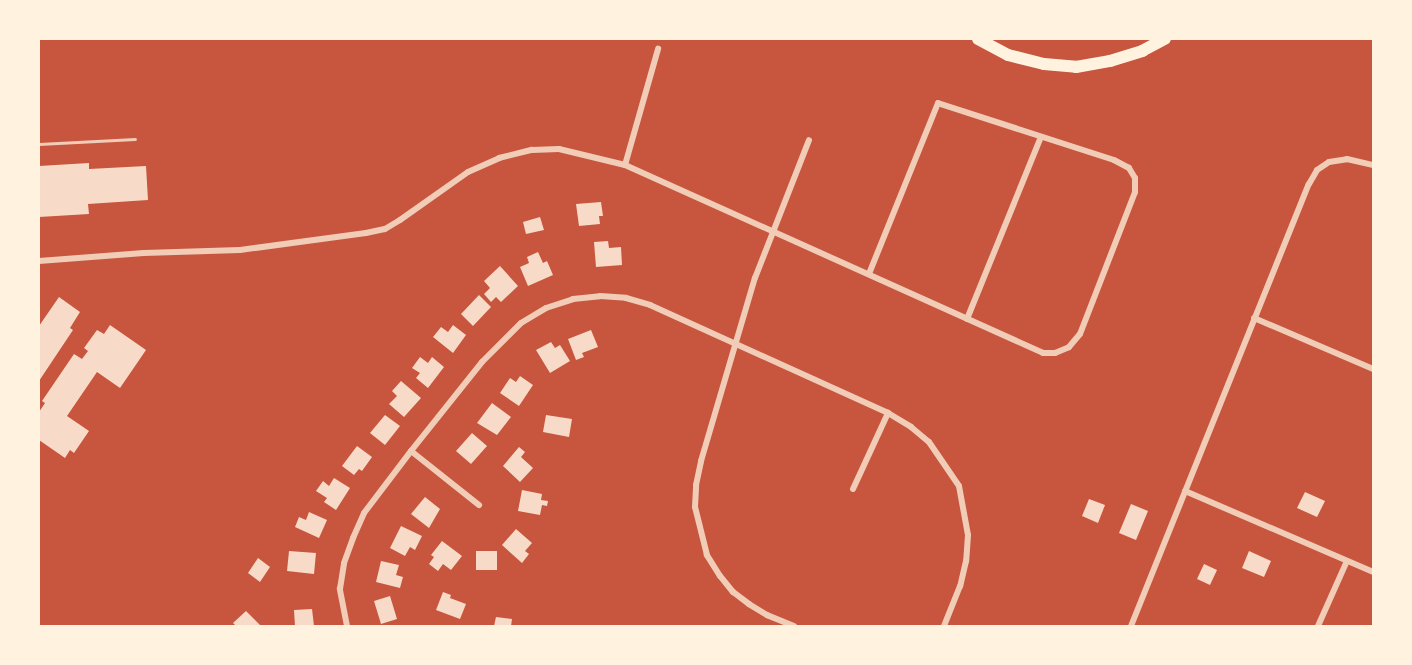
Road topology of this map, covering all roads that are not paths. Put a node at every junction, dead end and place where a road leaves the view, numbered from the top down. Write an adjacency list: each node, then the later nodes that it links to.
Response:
1 (978, 39): 2 (highway)
2 (1165, 39)
3 (658, 49): 8 (street)
4 (1041, 137): 12 (street); 14 (street); 14 (street)
5 (135, 139): 7 (lane)
6 (809, 140): 10 (street)
7 (39, 144)
8 (625, 165): 10 (street); 11 (street)
9 (1373, 165): 13 (street)
10 (772, 230): 12 (street); 15 (street)
11 (39, 261)
12 (869, 274): 14 (street)
13 (1254, 318): 16 (street); 20 (street)
14 (968, 319)
15 (735, 346): 17 (street); 18 (street); 25 (street)
16 (1373, 369)
17 (888, 413): 19 (street); 26 (street)
18 (411, 451): 21 (street); 24 (street)
19 (853, 489)
20 (1185, 491): 22 (street); 27 (street)
21 (479, 505)
22 (1347, 561): 23 (street); 28 (street)
23 (1373, 572)
24 (347, 626)
25 (794, 626)
26 (944, 626)
27 (1131, 626)
28 (1318, 626)

